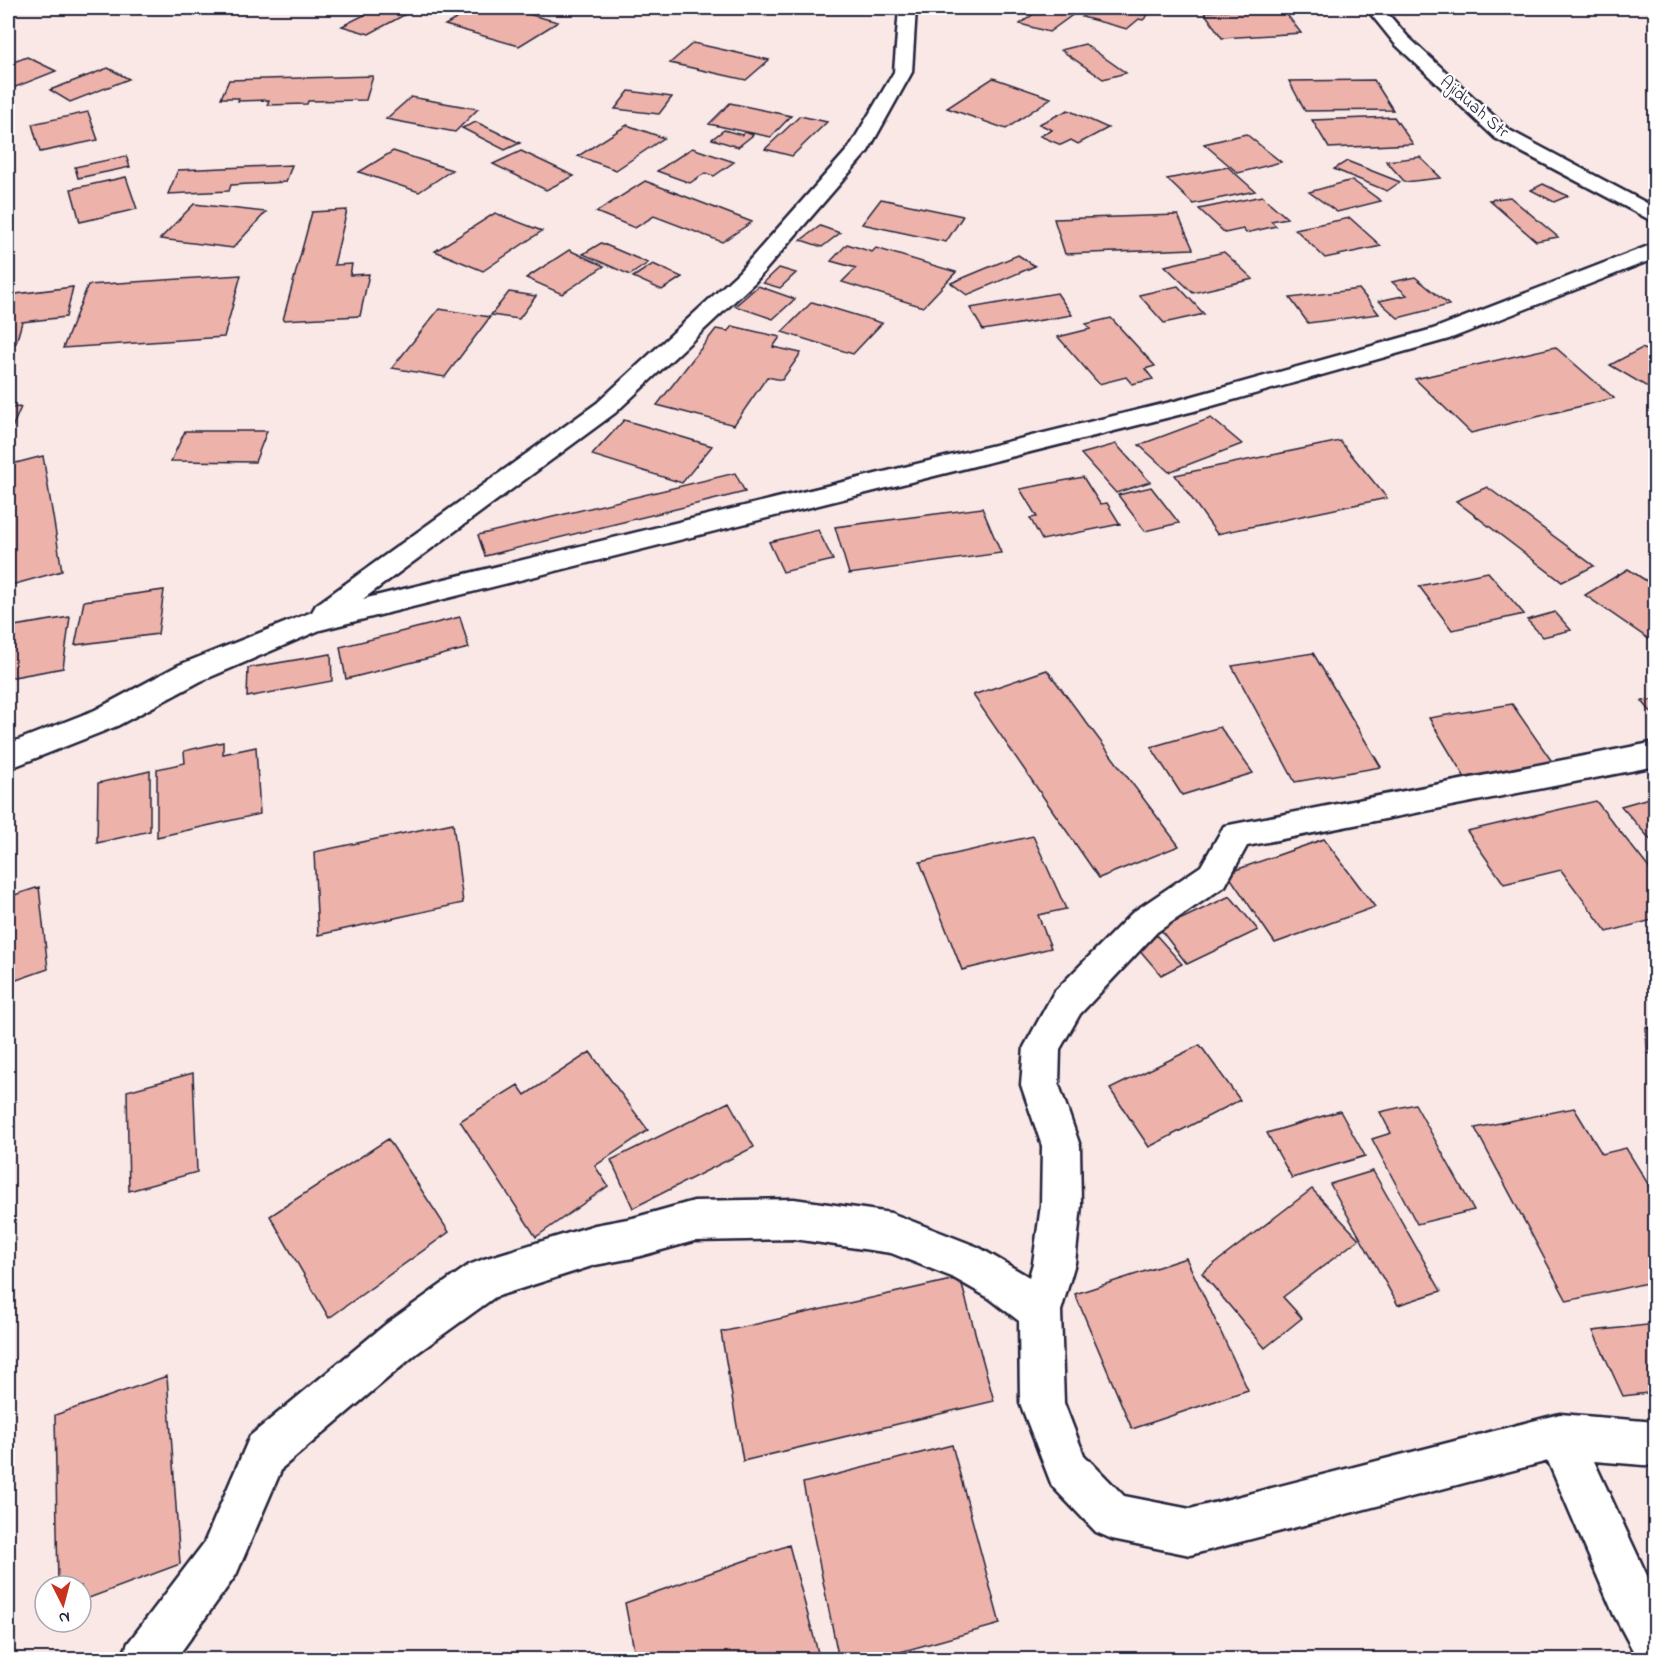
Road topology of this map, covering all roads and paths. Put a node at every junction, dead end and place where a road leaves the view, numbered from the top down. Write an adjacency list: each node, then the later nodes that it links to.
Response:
1 (907, 8): 5 (street)
2 (1374, 8): 3 (street, Ajiduah Str)
3 (1656, 217)
4 (1656, 250): 5 (street)
5 (312, 622): 7 (street)
6 (1656, 754): 8 (street)
7 (8, 757)
8 (1040, 1311): 9 (street); 12 (street)
9 (1560, 1436): 10 (street); 11 (street)
10 (1656, 1444)
11 (1656, 1644)
12 (145, 1659)

